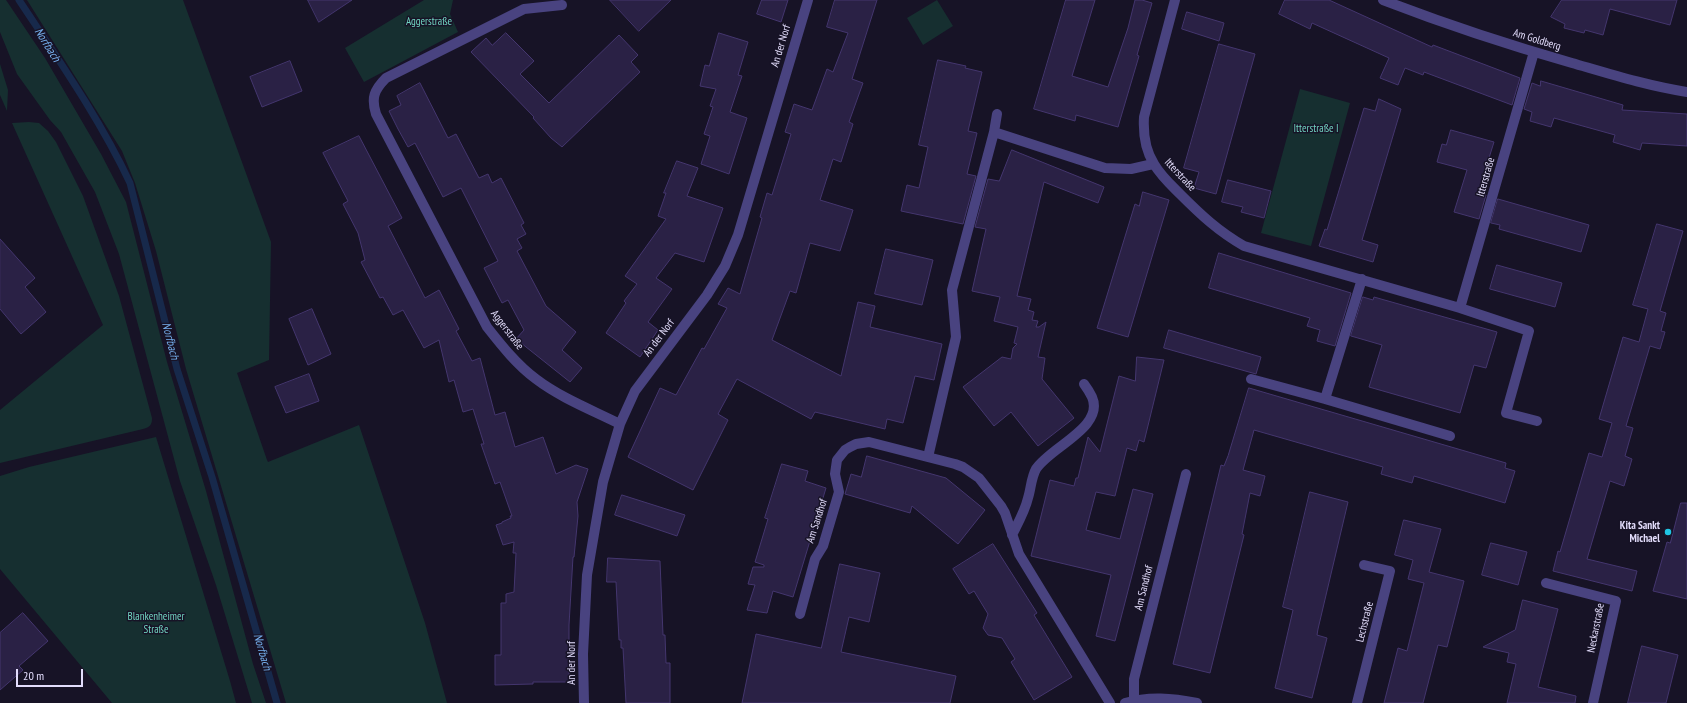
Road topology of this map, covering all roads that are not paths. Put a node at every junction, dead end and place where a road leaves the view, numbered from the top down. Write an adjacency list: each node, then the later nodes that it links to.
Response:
1 (808, 0): 16 (street, An der Norf)
2 (1175, 0): 9 (street, Itterstraße)
3 (1383, 0): 5 (street, Am Goldberg)
4 (562, 5): 16 (street, Aggerstraße)
5 (1534, 52): 6 (street, Am Goldberg); 11 (street, Itterstraße)
6 (1687, 92)
7 (997, 114): 8 (street)
8 (994, 132): 9 (street, Itterstraße); 18 (street)
9 (1153, 164): 10 (street, Itterstraße)
10 (1362, 279): 11 (street, Itterstraße); 14 (street)
11 (1460, 308): 15 (street, Itterstraße)
12 (1251, 379): 14 (street)
13 (1084, 384): 20 (street)
14 (1325, 399): 17 (street)
15 (1537, 421)
16 (620, 424): 25 (street, An der Norf)
17 (1450, 436)
18 (928, 457): 20 (street, Am Sandhof); 23 (street, Am Sandhof)
19 (1186, 474): 24 (street, Am Sandhof)
20 (1012, 535): 26 (street, Am Sandhof)
21 (1364, 565): 28 (street, Lechstraße)
22 (1546, 583): 29 (street, Neckarstraße)
23 (800, 614)
24 (1130, 702): 27 (street)
25 (584, 703)
26 (1110, 703)
27 (1197, 703)
28 (1357, 703)
29 (1593, 703)

